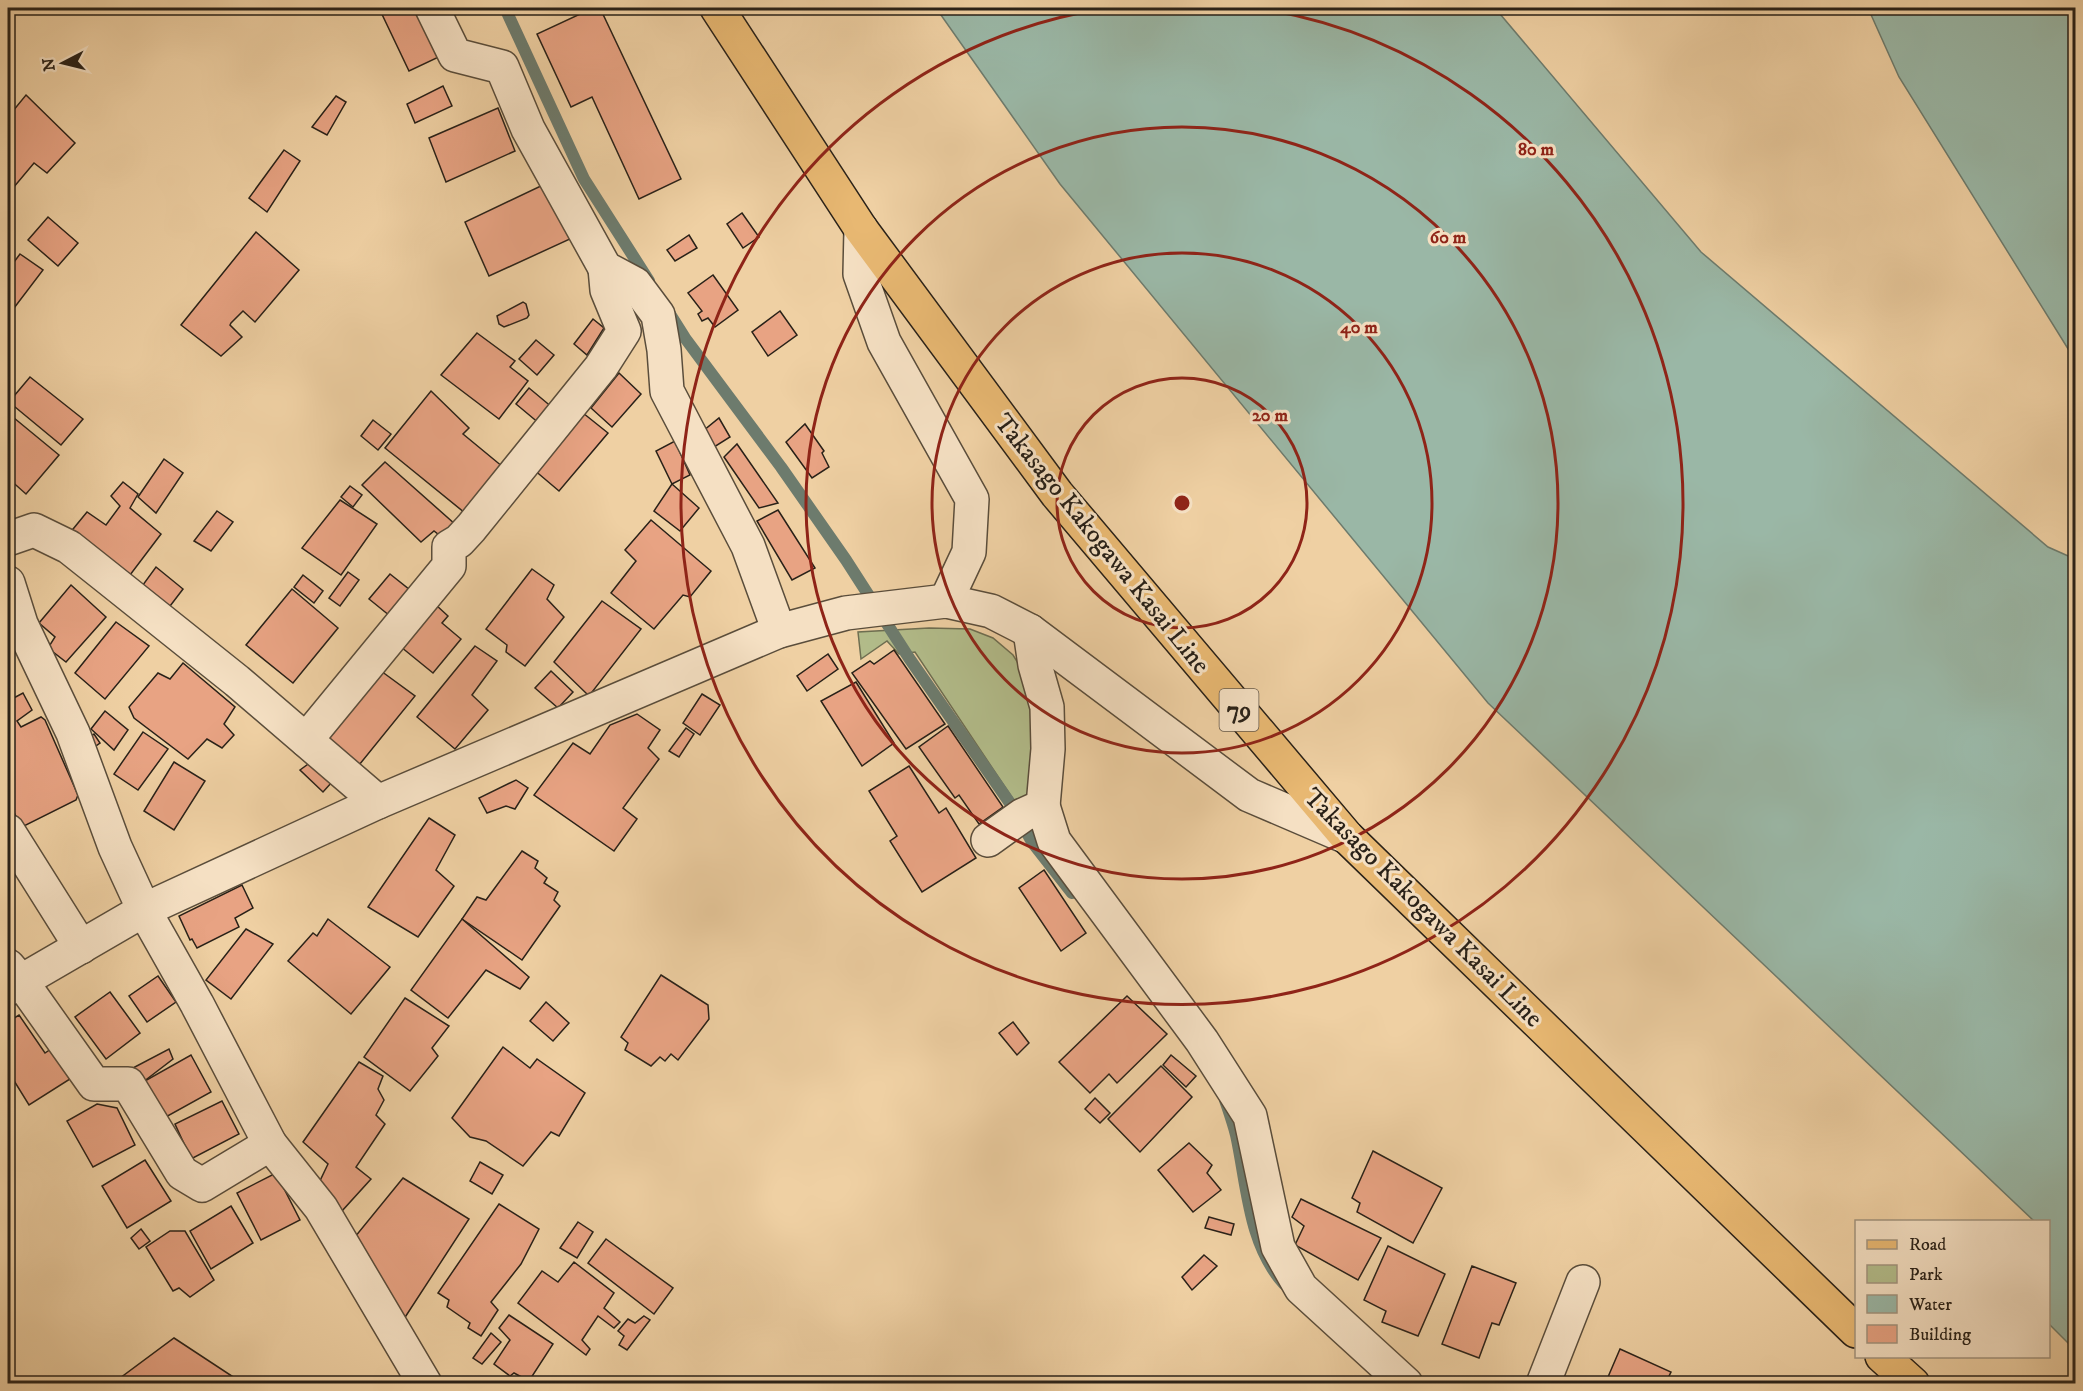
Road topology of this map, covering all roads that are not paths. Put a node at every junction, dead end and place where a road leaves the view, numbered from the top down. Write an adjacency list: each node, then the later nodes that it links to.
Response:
1 (432, 8): 4 (street)
2 (717, 8): 3 (main road, Takasago Kakogawa Kasai Line / 79)
3 (861, 229): 9 (street); 15 (main road, Takasago Kakogawa Kasai Line / 79)
4 (605, 268): 5 (street); 6 (street)
5 (624, 331): 6 (street); 12 (street)
6 (666, 391): 10 (street)
7 (8, 539): 12 (street)
8 (8, 583): 16 (street)
9 (946, 601): 10 (street); 11 (street)
10 (778, 631): 13 (street)
11 (1030, 631): 15 (street); 24 (street)
12 (306, 740): 13 (street)
13 (378, 802): 16 (street)
14 (8, 831): 17 (street)
15 (1347, 837): 21 (main road, Takasago Kakogawa Kasai Line / 79)
16 (144, 910): 17 (street); 19 (street)
17 (81, 947): 18 (street)
18 (12, 979): 19 (street)
19 (270, 1144): 23 (street)
20 (1582, 1282): 25 (street)
21 (1855, 1329)
22 (1884, 1358): 26 (main road)
23 (425, 1383)
24 (1406, 1383)
25 (1543, 1383)
26 (1913, 1383)

